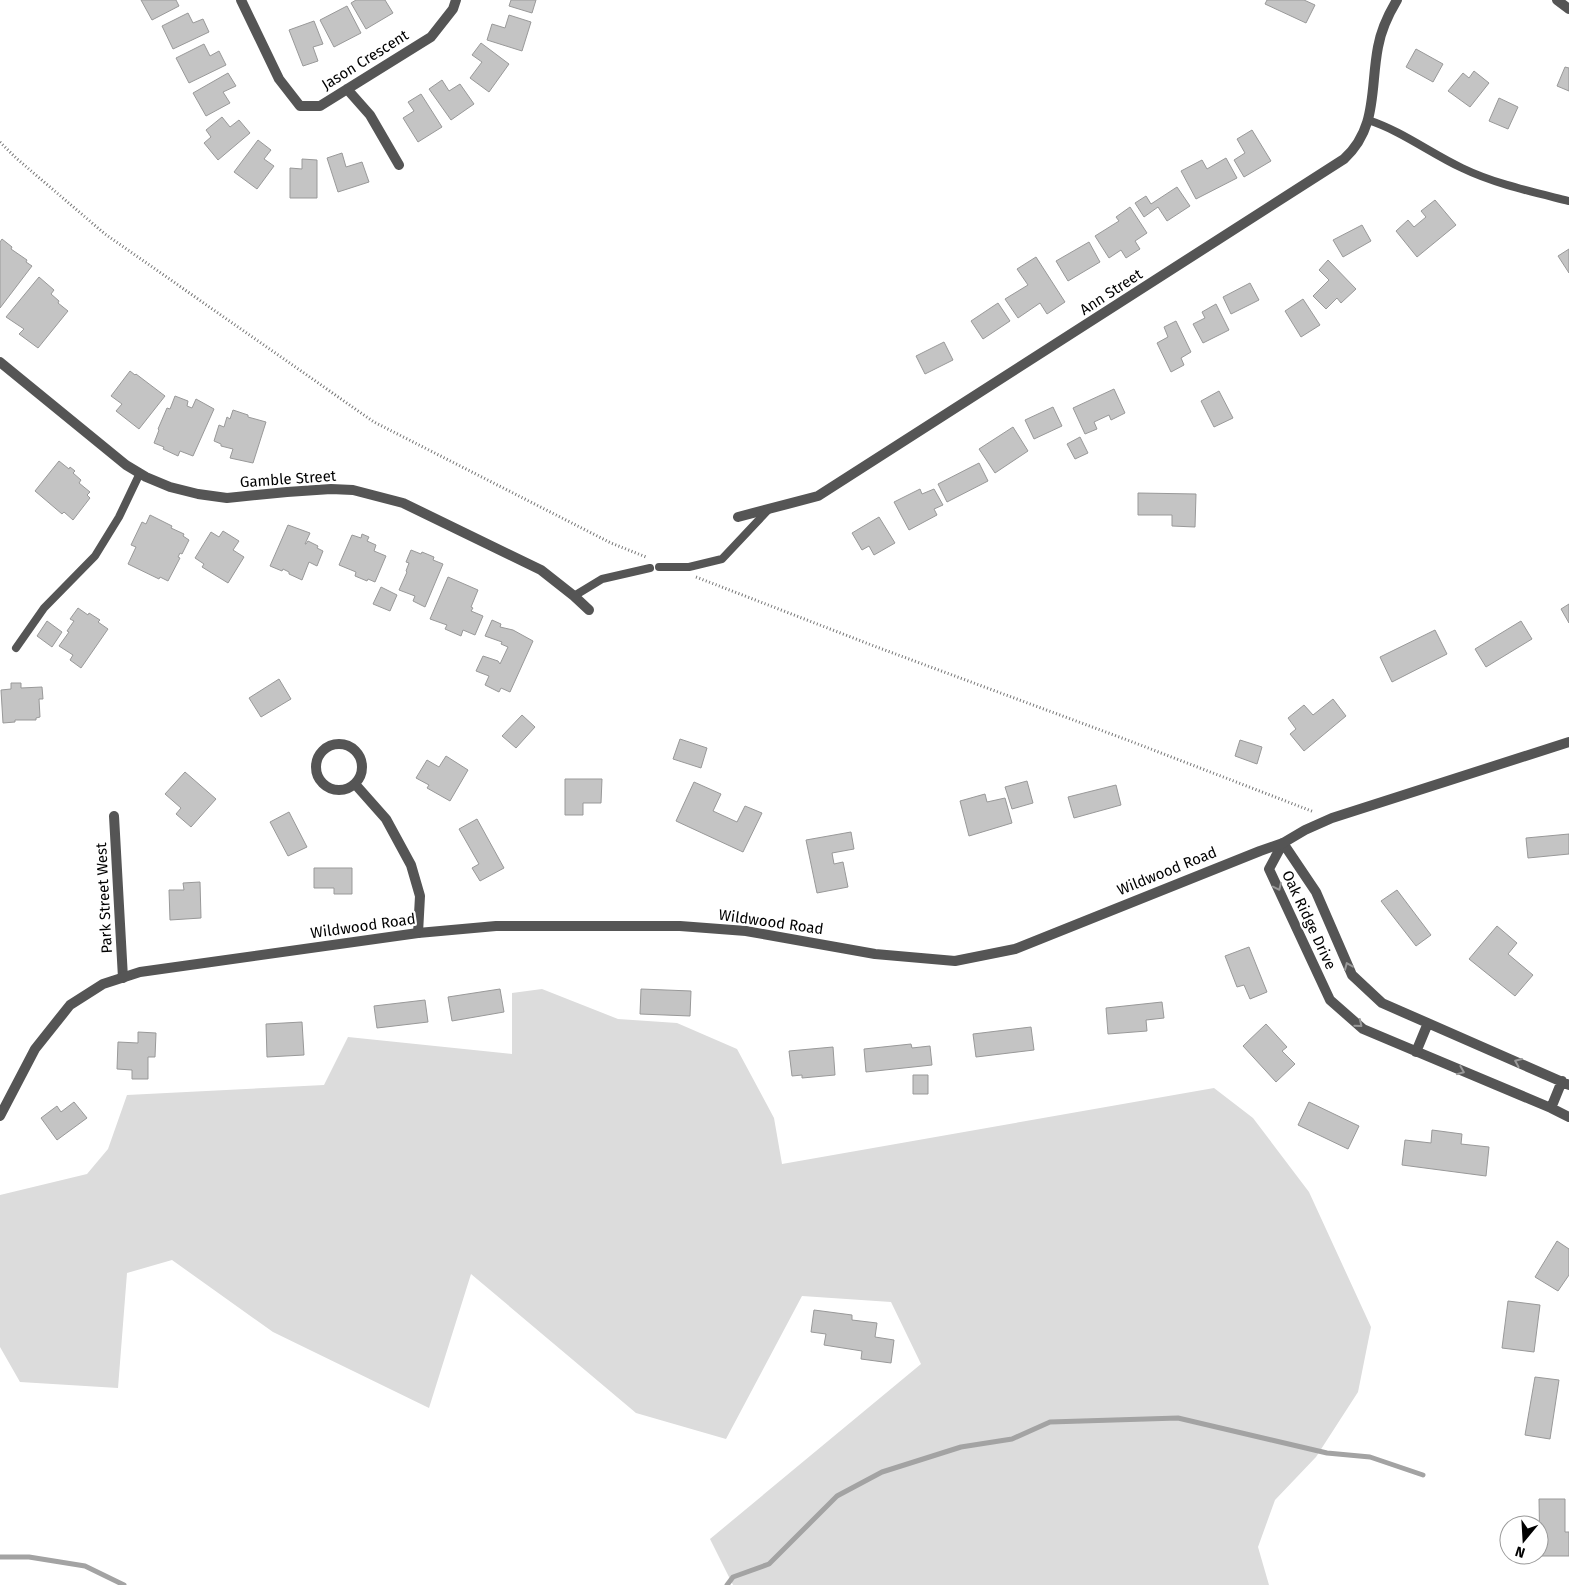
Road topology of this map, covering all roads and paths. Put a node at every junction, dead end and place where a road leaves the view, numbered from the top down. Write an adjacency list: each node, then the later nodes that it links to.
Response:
1 (241, 0): 6 (street, Jason Crescent)
2 (456, 0): 6 (street, Jason Crescent)
3 (1397, 0): 7 (street, Ann Street)
4 (1557, 0): 5 (street)
5 (1569, 9)
6 (347, 89): 9 (street)
7 (1368, 120): 10 (lane); 13 (street, Ann Street)
8 (0, 142): 16 (path)
9 (399, 165)
10 (1569, 201)
11 (0, 362): 12 (street, Gamble Street)
12 (140, 473): 18 (street, Gamble Street); 20 (lane)
13 (769, 509): 14 (street, Ann Street); 16 (lane)
14 (738, 517)
15 (659, 567): 16 (lane)
16 (671, 567): 24 (path)
17 (650, 568): 18 (lane)
18 (574, 596): 19 (street, Gamble Street)
19 (589, 610)
20 (16, 648)
21 (1569, 742): 24 (street, Wildwood Road)
22 (355, 784): 22 (street); 26 (street)
23 (114, 816): 27 (street, Park Street West)
24 (1332, 818): 25 (street, Wildwood Road)
25 (1283, 843): 26 (street, Wildwood Road); 28 (street, Oak Ridge Drive, one-way to 25); 29 (street, Oak Ridge Drive, one-way to 29)
26 (418, 933): 27 (street, Wildwood Road)
27 (123, 978): 32 (street, Wildwood Road)
28 (1428, 1023): 29 (street); 30 (street, Oak Ridge Drive, one-way to 28)
29 (1416, 1052): 31 (street, Oak Ridge Drive, one-way to 31)
30 (1566, 1083): 31 (street, Oak Ridge Drive)
31 (1551, 1108): 33 (street, Oak Ridge Drive)
32 (0, 1116)
33 (1569, 1117)

